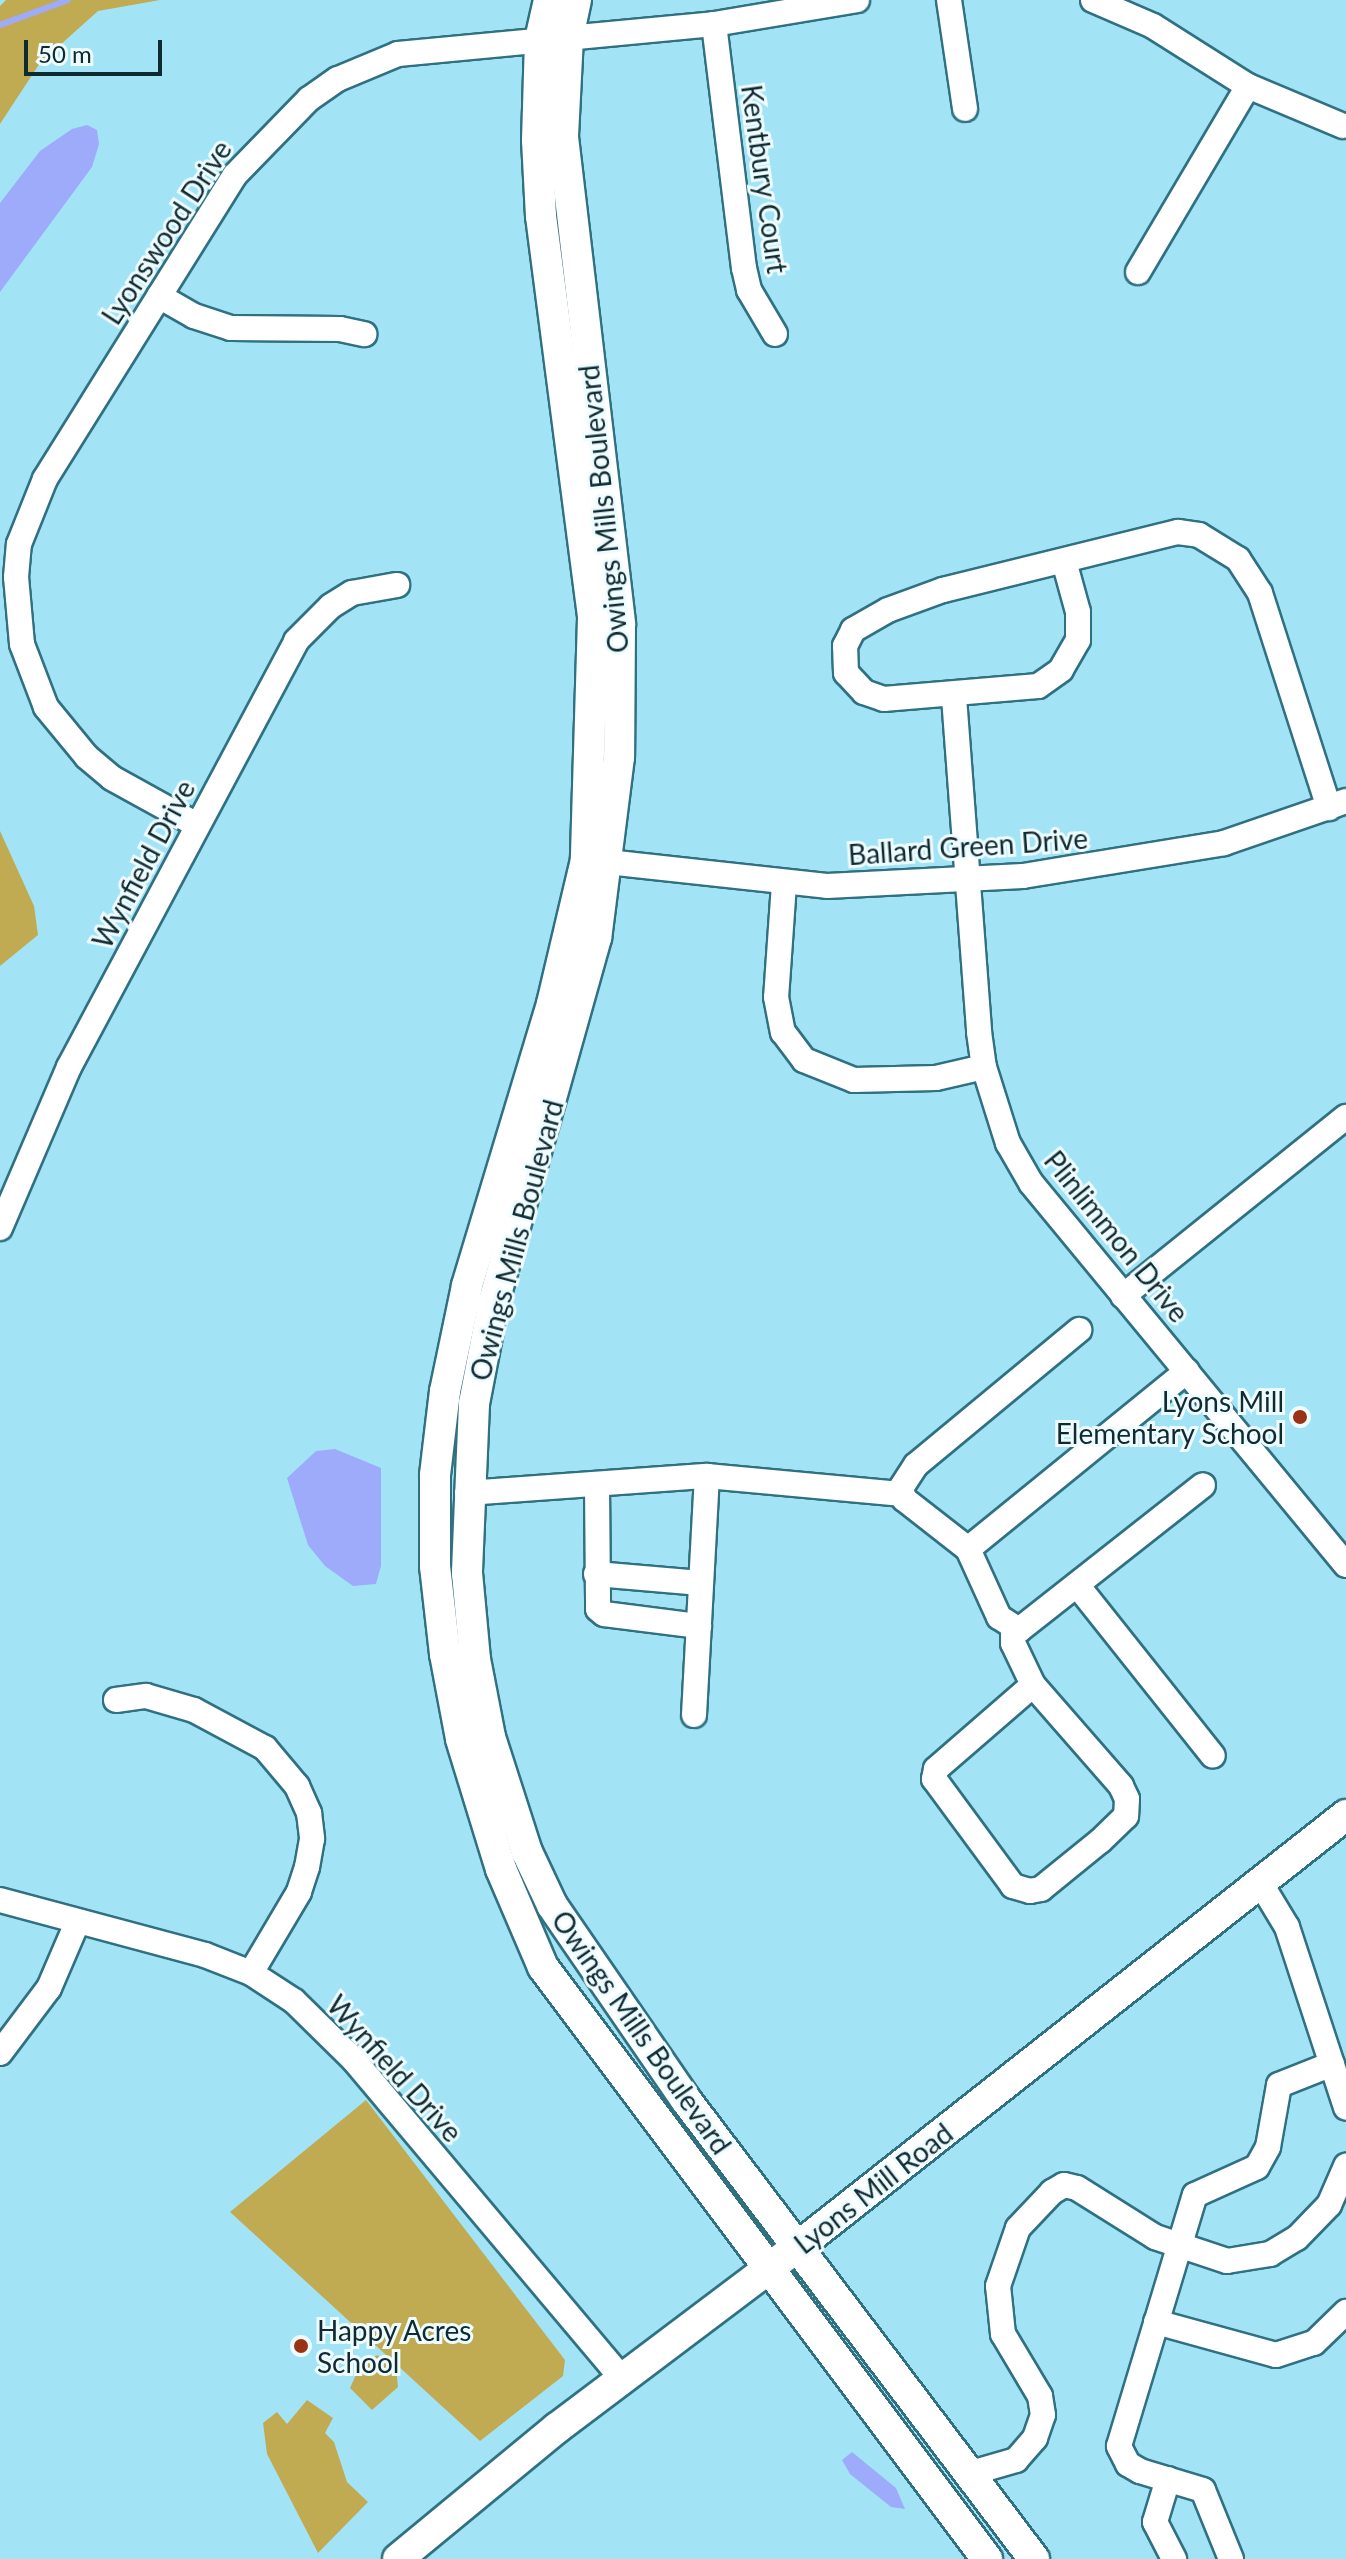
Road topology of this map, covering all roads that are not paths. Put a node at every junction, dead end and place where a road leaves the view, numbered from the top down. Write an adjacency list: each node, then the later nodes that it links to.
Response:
1 (549, 0): 7 (main road, Owings Mills Boulevard)
2 (576, 0): 7 (main road, Owings Mills Boulevard)
3 (857, 0): 6 (street, Lyonswood Drive)
4 (949, 0): 9 (street)
5 (1093, 0): 8 (street)
6 (714, 24): 7 (street, Lyonswood Drive); 14 (street, Kentbury Court)
7 (554, 38): 12 (street, Lyonswood Drive); 20 (main road, Owings Mills Boulevard)
8 (1248, 86): 10 (street); 11 (street)
9 (965, 109)
10 (1343, 126)
11 (1138, 272)
12 (159, 296): 13 (street); 19 (street, Lyonswood Drive)
13 (364, 334)
14 (775, 334)
15 (1064, 561): 17 (street); 17 (street); 18 (street)
16 (397, 585): 19 (street, Wynfield Drive)
17 (954, 697): 21 (street, Plinlimmon Drive)
18 (1337, 804): 21 (street, Ballard Green Drive)
19 (197, 825): 25 (street, Wynfield Drive)
20 (598, 862): 22 (street, Ballard Green Drive); 32 (main road, Owings Mills Boulevard); 56 (main road, Owings Mills Boulevard)
21 (969, 880): 22 (street, Ballard Green Drive); 23 (street, Plinlimmon Drive)
22 (784, 884): 23 (street)
23 (984, 1067): 26 (street, Plinlimmon Drive)
24 (1346, 1117): 26 (street)
25 (0, 1228)
26 (1123, 1296): 28 (street, Plinlimmon Drive)
27 (1079, 1330): 33 (street)
28 (1187, 1371): 34 (street); 35 (street, Plinlimmon Drive)
29 (707, 1476): 30 (street); 33 (street); 37 (street)
30 (597, 1485): 32 (street); 36 (street)
31 (1203, 1485): 38 (street)
32 (467, 1493): 54 (main road, Owings Mills Boulevard)
33 (900, 1494): 34 (street)
34 (968, 1549): 40 (street)
35 (1346, 1565)
36 (596, 1574): 37 (street); 39 (street)
37 (701, 1583): 39 (street)
38 (1077, 1585): 40 (street); 44 (street)
39 (699, 1626): 43 (street)
40 (1013, 1629): 41 (street)
41 (1033, 1685): 41 (street)
42 (116, 1700): 49 (street)
43 (694, 1715)
44 (1213, 1756)
45 (1346, 1815): 46 (main road, Lyons Mill Road)
46 (1261, 1884): 51 (street); 54 (main road, Lyons Mill Road)
47 (0, 1900): 48 (street, Wynfield Drive)
48 (77, 1923): 49 (street, Wynfield Drive); 50 (street)
49 (251, 1973): 59 (street, Wynfield Drive)
50 (0, 2053)
51 (1332, 2064): 52 (street); 55 (street)
52 (1346, 2108)
53 (1346, 2166): 55 (street)
54 (800, 2245): 56 (main road, Lyons Mill Road); 60 (main road, Owings Mills Boulevard)
55 (1178, 2245): 58 (street); 60 (street)
56 (769, 2268): 59 (main road, Lyons Mill Road); 63 (main road, Owings Mills Boulevard)
57 (1346, 2312): 58 (street)
58 (1156, 2322): 61 (street)
59 (622, 2378): 62 (main road, Lyons Mill Road)
60 (971, 2473): 64 (main road, Owings Mills Boulevard)
61 (1168, 2479): 65 (street); 66 (street)
62 (398, 2559)
63 (987, 2559)
64 (1034, 2559)
65 (1174, 2559)
66 (1231, 2559)

